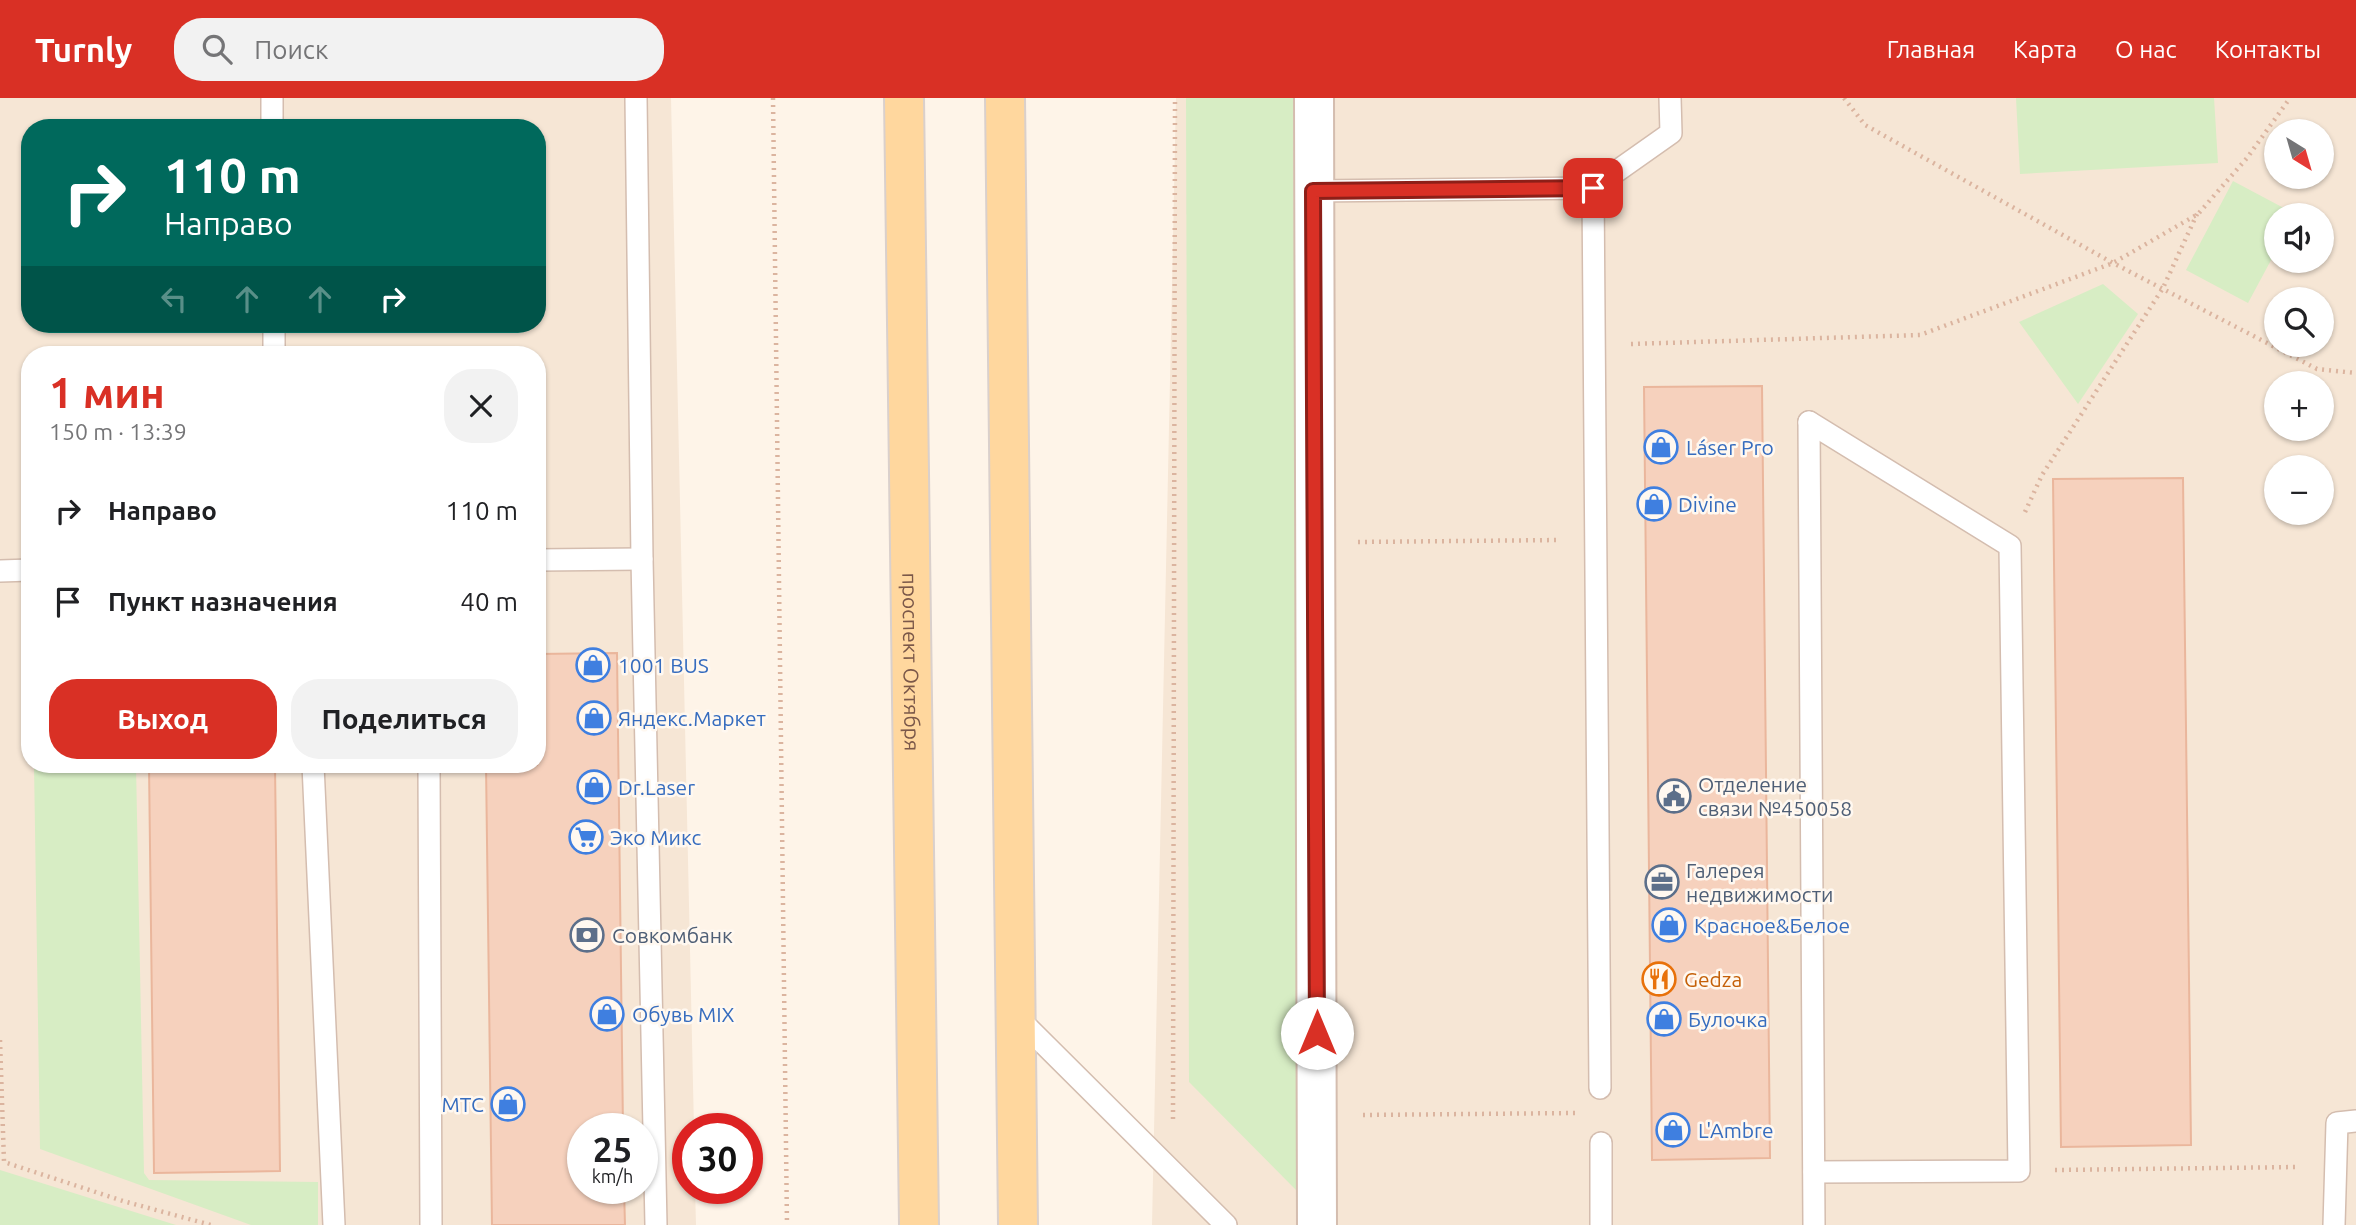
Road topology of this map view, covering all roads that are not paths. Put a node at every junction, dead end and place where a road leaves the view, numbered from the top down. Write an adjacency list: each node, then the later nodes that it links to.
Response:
1 (272, 98): 7 (lane)
2 (636, 98): 10 (lane)
3 (904, 98): 24 (main road, проспект Октября)
4 (1005, 98): 16 (main road)
5 (1314, 98): 9 (street)
6 (1670, 98): 8 (lane)
7 (272, 119)
8 (1593, 188): 9 (lane); 17 (lane)
9 (1313, 191): 27 (street)
10 (642, 559): 11 (lane); 23 (lane)
11 (546, 560)
12 (21, 570): 13 (lane)
13 (0, 571)
14 (313, 773): 21 (lane)
15 (429, 773): 22 (lane)
16 (1015, 1015): 25 (main road); 26 (lane)
17 (1600, 1088)
18 (2356, 1121): 30 (lane)
19 (1601, 1143): 28 (lane)
20 (1814, 1172): 20 (lane); 29 (lane)
21 (334, 1225)
22 (431, 1225)
23 (656, 1225)
24 (919, 1225)
25 (1018, 1225)
26 (1226, 1225)
27 (1317, 1225)
28 (1601, 1225)
29 (1814, 1225)
30 (2334, 1225)

